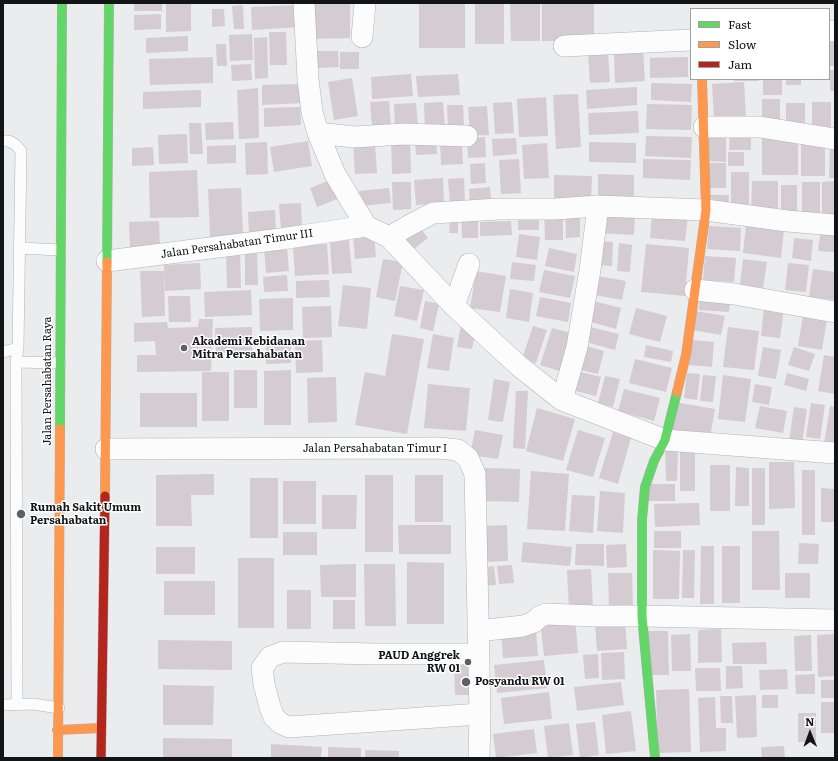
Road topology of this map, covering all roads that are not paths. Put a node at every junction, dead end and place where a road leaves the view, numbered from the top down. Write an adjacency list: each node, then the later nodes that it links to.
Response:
1 (62, 3): 20 (street, Jalan Persahabatan Raya)
2 (109, 3): 21 (street)
3 (304, 3): 10 (street)
4 (365, 3): 5 (street)
5 (362, 36)
6 (690, 40): 7 (street)
7 (564, 46)
8 (702, 80): 9 (street)
9 (704, 127): 12 (street); 15 (street)
10 (318, 133): 11 (street); 17 (street)
11 (467, 136)
12 (835, 139)
13 (3, 141): 19 (lane)
14 (598, 206): 15 (street); 18 (street); 30 (street)
15 (706, 210): 16 (street); 23 (street)
16 (835, 224)
17 (366, 226): 18 (street); 21 (street, Jalan Persahabatan Timur III)
18 (389, 237): 24 (street)
19 (20, 248): 20 (lane); 26 (lane)
20 (60, 250): 29 (street, Jalan Persahabatan Raya)
21 (107, 261): 32 (street)
22 (469, 264): 24 (street)
23 (695, 290): 25 (street); 31 (street)
24 (454, 306): 30 (street)
25 (835, 312)
26 (18, 348): 27 (lane); 28 (lane)
27 (3, 352)
28 (16, 362): 29 (lane); 39 (lane)
29 (60, 363): 40 (street, Jalan Persahabatan Raya)
30 (562, 400): 31 (street)
31 (664, 440): 33 (street); 34 (street)
32 (106, 449): 36 (street, Jalan Persahabatan Timur I); 42 (street)
33 (835, 453)
34 (642, 616): 35 (street); 36 (street); 47 (street)
35 (835, 620)
36 (478, 631): 37 (street, Jalan Persahabatan Timur I)
37 (478, 654): 41 (street, Jalan Persahabatan Timur I); 41 (street)
38 (3, 705): 39 (lane)
39 (17, 705): 40 (lane)
40 (59, 708): 43 (street, Jalan Persahabatan Raya)
41 (480, 714): 46 (street, Jalan Persahabatan Timur I)
42 (101, 728): 43 (street); 45 (street)
43 (57, 730): 44 (street, Jalan Persahabatan Raya)
44 (58, 758)
45 (101, 758)
46 (478, 758)
47 (655, 758)

